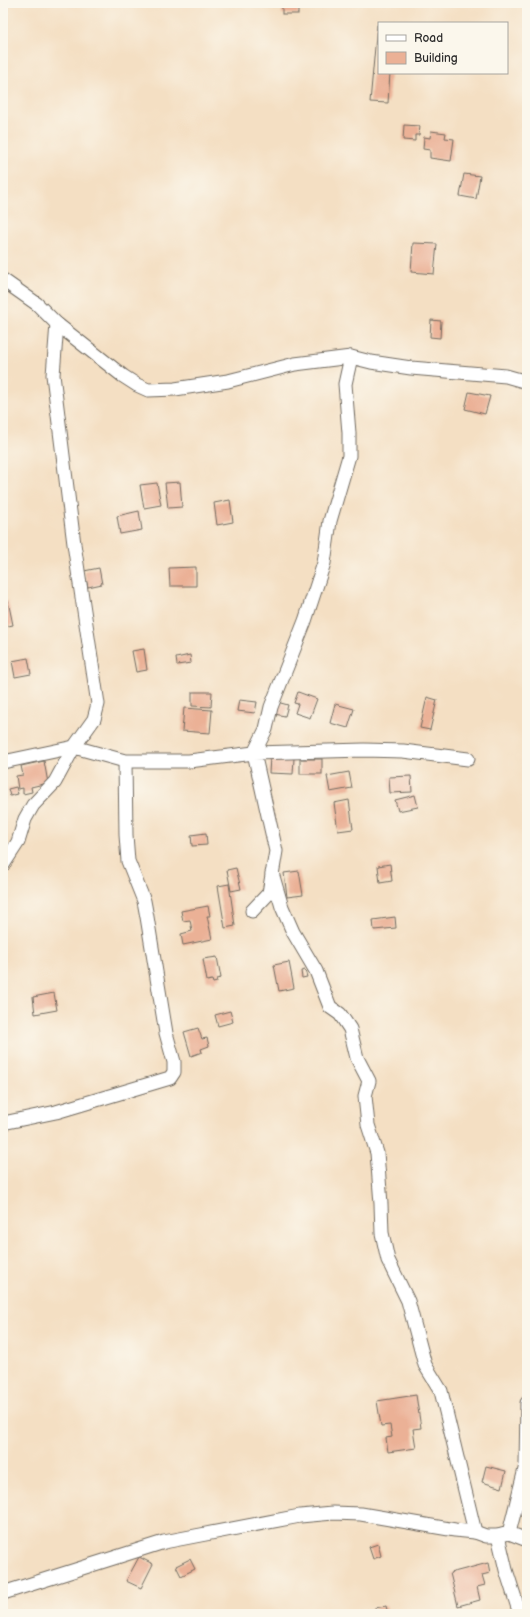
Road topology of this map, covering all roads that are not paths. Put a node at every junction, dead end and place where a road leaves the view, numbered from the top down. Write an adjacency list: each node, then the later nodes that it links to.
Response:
1 (3, 280): 2 (street)
2 (57, 324): 3 (street); 5 (street)
3 (351, 357): 4 (street); 6 (street)
4 (527, 382)
5 (74, 747): 8 (street); 9 (street); 10 (street)
6 (254, 753): 7 (street); 8 (street); 11 (street)
7 (468, 759)
8 (125, 761): 13 (street)
9 (3, 762)
10 (3, 865)
11 (272, 874): 12 (street); 15 (street)
12 (252, 911)
13 (3, 1123)
14 (527, 1403): 16 (street)
15 (475, 1532): 16 (street); 18 (street)
16 (504, 1535): 17 (street); 19 (street)
17 (527, 1540)
18 (3, 1593)
19 (520, 1614)

